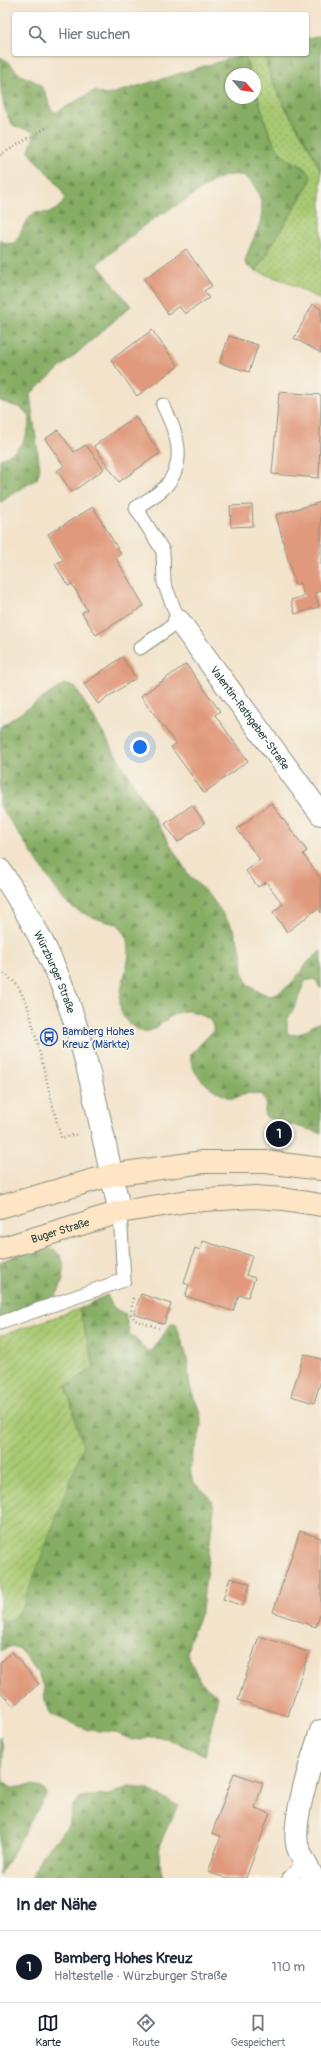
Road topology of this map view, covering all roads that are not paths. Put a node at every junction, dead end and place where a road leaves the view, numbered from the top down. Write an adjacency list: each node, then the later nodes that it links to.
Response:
1 (163, 406): 2 (lane)
2 (179, 621): 3 (lane); 4 (street, Valentin-Rathgeber-Straße)
3 (140, 648)
4 (321, 814)
5 (0, 870): 7 (street, Würzburger Straße)
6 (321, 1169): 7 (street)
7 (111, 1175): 9 (street); 10 (street, Würzburger Straße)
8 (321, 1205): 10 (street)
9 (0, 1207)
10 (120, 1212): 11 (street, Buger Straße); 12 (lane)
11 (0, 1249)
12 (0, 1323)
13 (321, 1731): 14 (street)
14 (309, 1870): 15 (lane)
15 (289, 1878)

